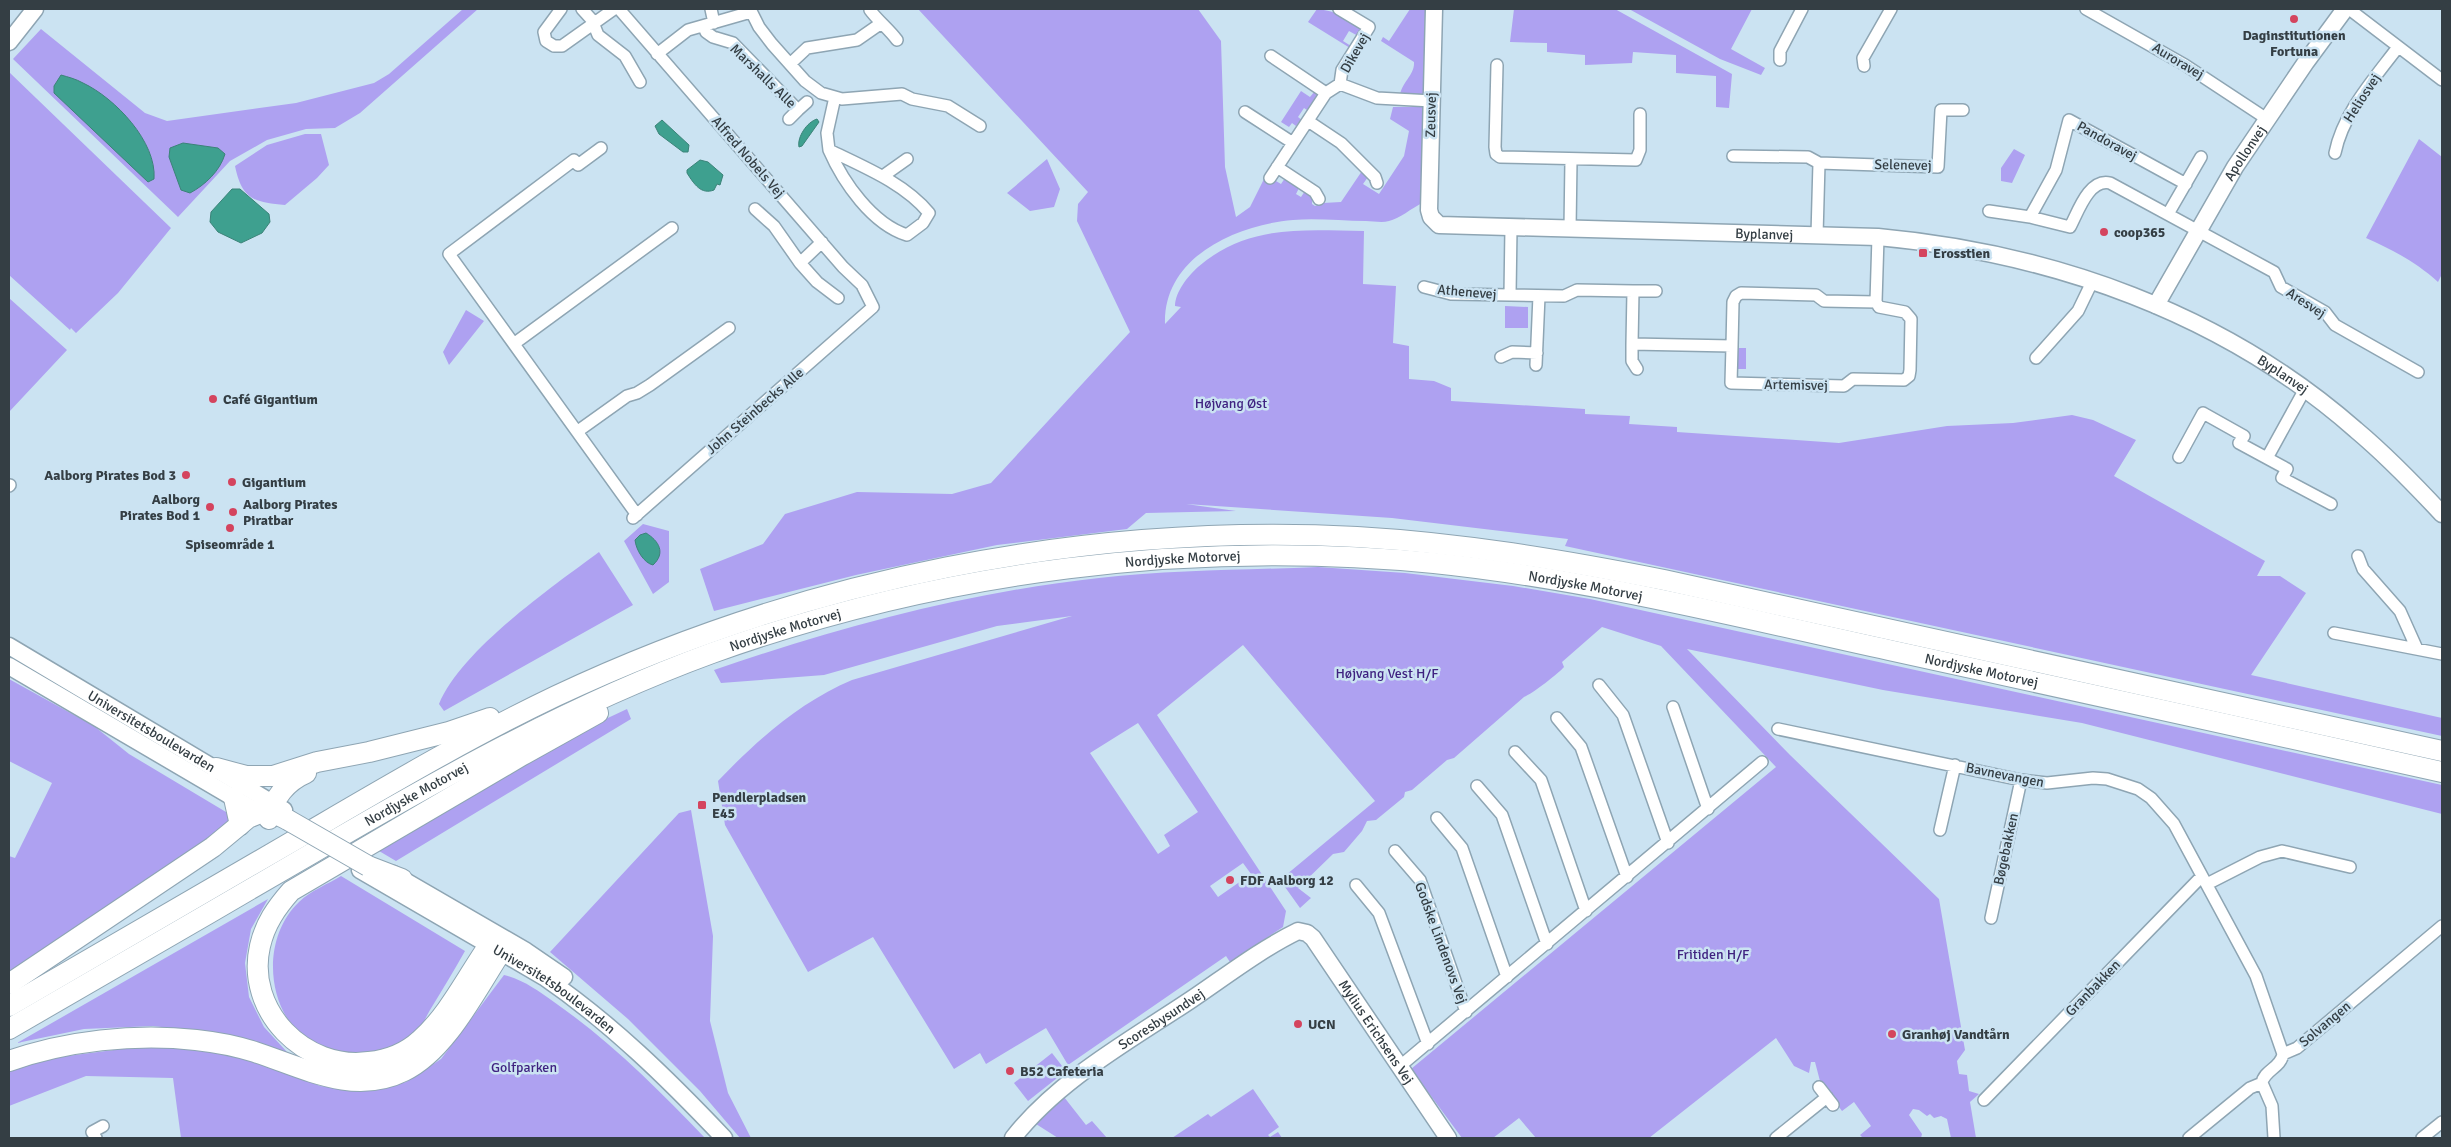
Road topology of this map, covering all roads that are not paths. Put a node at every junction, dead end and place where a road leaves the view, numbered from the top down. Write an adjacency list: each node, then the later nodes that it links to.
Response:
1 (561, 9): 18 (street)
2 (582, 9): 18 (street)
3 (614, 9): 18 (street)
4 (619, 9): 23 (street, Alfred Nobels Vej)
5 (711, 9): 16 (street)
6 (1339, 9): 31 (street, Dikevej)
7 (1434, 9): 34 (street, Zeusvej)
8 (1802, 9): 25 (street)
9 (1891, 9): 28 (street)
10 (2086, 9): 41 (street, Auroravej)
11 (2345, 9): 41 (street, Apollonvej)
12 (2350, 9): 22 (street)
13 (30, 10): 19 (street); 21 (street)
14 (870, 10): 17 (street)
15 (750, 11): 16 (street, Marshalls Alle); 26 (street, Marshalls Alle)
16 (709, 24): 23 (street, Marshalls Alle); 36 (street, Marshalls Alle)
17 (880, 24): 20 (street); 26 (street, Marshalls Alle)
18 (592, 25): 30 (street)
19 (9, 29)
20 (897, 40)
21 (9, 42)
22 (2398, 47): 29 (street); 47 (street, Heliosvej)
23 (657, 54): 70 (street, Alfred Nobels Vej)
24 (1271, 56): 32 (street)
25 (1780, 60)
26 (790, 64): 33 (street, Marshalls Alle)
27 (1497, 65): 51 (street)
28 (1864, 66)
29 (2442, 80)
30 (640, 82)
31 (1340, 84): 32 (street, Dikevej); 34 (street, Dikevej)
32 (1326, 93): 42 (street, Dikevej)
33 (835, 97): 43 (street, Marshalls Alle); 46 (street)
34 (1432, 101): 63 (street, Zeusvej)
35 (807, 102): 36 (street, Marshalls Alle)
36 (798, 110): 40 (street, Marshalls Alle)
37 (1962, 110): 52 (street, Selenevej)
38 (1245, 112): 44 (street)
39 (1640, 114): 51 (street)
40 (788, 119)
41 (2267, 119): 67 (street, Apollonvej)
42 (1308, 121): 44 (street, Dikevej); 56 (street)
43 (980, 126)
44 (1293, 143): 53 (street, Dikevej)
45 (601, 148): 83 (street, John Steinbecks Alle)
46 (829, 150): 54 (street); 54 (street)
47 (2335, 153)
48 (1733, 156): 52 (street, Selenevej)
49 (2202, 157): 57 (street)
50 (907, 158): 54 (street)
51 (1571, 160): 66 (street)
52 (1819, 164): 68 (street)
53 (1278, 167): 55 (street, Dikevej); 58 (street)
54 (883, 176)
55 (1270, 178)
56 (1377, 183)
57 (2186, 184): 61 (street); 62 (street, Pandoravej)
58 (1318, 199)
59 (755, 209): 71 (street)
60 (1989, 211): 62 (street)
61 (2168, 214): 62 (street); 67 (street)
62 (2030, 217)
63 (1433, 220): 65 (street, Byplanvej)
64 (672, 228): 83 (street)
65 (1511, 228): 66 (street, Byplanvej); 76 (street, Athenevej)
66 (1570, 229): 68 (street, Byplanvej)
67 (2198, 230): 80 (street, Apollonvej); 89 (street, Aresvej)
68 (1817, 235): 69 (street, Byplanvej)
69 (1878, 237): 72 (street, Byplanvej); 79 (street)
70 (822, 242): 71 (street); 81 (street, Alfred Nobels Vej)
71 (800, 263): 78 (street)
72 (2094, 280): 80 (street, Byplanvej); 87 (street)
73 (1424, 288): 76 (street, Athenevej)
74 (1633, 291): 75 (street, Athenevej); 77 (street, Athenevej); 84 (street)
75 (1656, 291)
76 (1510, 295): 77 (street, Athenevej)
77 (1540, 296): 86 (street)
78 (838, 298)
79 (1876, 302): 85 (street, Artemisvej); 85 (street, Artemisvej)
80 (2156, 305): 90 (street, Byplanvej)
81 (873, 307): 91 (street, John Steinbecks Alle)
82 (728, 328): 91 (street)
83 (515, 343): 91 (street, John Steinbecks Alle)
84 (1632, 344): 85 (street); 88 (street)
85 (1732, 346)
86 (1500, 357)
87 (2036, 358)
88 (1637, 369)
89 (2418, 372)
90 (2305, 390): 93 (street); 95 (street, Byplanvej)
91 (578, 431)
92 (2179, 457): 93 (street)
93 (2267, 458): 94 (street)
94 (2331, 504)
95 (2442, 514)
96 (2358, 556): 100 (street)
97 (973, 583): 114 (highway, Nordjyske Motorvej); 136 (highway); 141 (highway, Nordjyske Motorvej)
98 (2334, 633): 100 (street)
99 (9, 646): 113 (street, Universitetsboulevarden)
100 (2417, 649): 101 (street)
101 (2442, 654)
102 (9, 666): 117 (street, Universitetsboulevarden)
103 (611, 672): 108 (highway, Nordjyske Motorvej); 110 (highway); 139 (highway, Nordjyske Motorvej)
104 (1599, 685): 123 (street)
105 (1673, 707): 118 (street)
106 (1558, 718): 127 (street)
107 (1778, 729): 112 (street, Bavnevangen)
108 (2442, 751)
109 (1515, 752): 131 (street)
110 (336, 760): 113 (highway); 119 (highway)
111 (1762, 762): 118 (street, Godske Lindenovs Vej)
112 (1955, 765): 115 (street, Bavnevangen); 122 (street)
113 (216, 768): 119 (street, Universitetsboulevarden)
114 (2442, 772)
115 (2021, 780): 129 (street, Bavnevangen); 132 (street, Bøgebakken)
116 (1477, 786): 135 (street)
117 (234, 798): 119 (street, Universitetsboulevarden); 121 (highway)
118 (1708, 809): 123 (street, Godske Lindenovs Vej)
119 (276, 815): 121 (highway); 125 (highway, bridge)
120 (1437, 818): 137 (street)
121 (240, 825): 138 (highway)
122 (1940, 830)
123 (1668, 843): 127 (street, Godske Lindenovs Vej)
124 (1396, 851): 140 (street, Godske Lindenovs Vej)
125 (367, 866): 128 (highway); 136 (street, Universitetsboulevarden)
126 (2350, 867): 129 (street, Granbakken)
127 (1627, 876): 131 (street, Godske Lindenovs Vej)
128 (402, 879): 153 (street, Universitetsboulevarden)
129 (2204, 880): 143 (street, Bavnevangen); 148 (street, Granbakken)
130 (1356, 885): 142 (street)
131 (1586, 911): 135 (street, Godske Lindenovs Vej)
132 (1991, 918)
133 (2442, 926): 143 (street, Solvangen)
134 (1298, 931): 145 (street, Mylius Erichsens Vej); 154 (street, Scoresbysundvej)
135 (1547, 944): 137 (street, Godske Lindenovs Vej)
136 (495, 948): 144 (highway); 152 (street, Universitetsboulevarden)
137 (1507, 977): 140 (street, Godske Lindenovs Vej)
138 (9, 984)
139 (9, 1006)
140 (1466, 1012): 142 (street, Godske Lindenovs Vej)
141 (9, 1030)
142 (1428, 1044): 145 (street, Godske Lindenovs Vej)
143 (2283, 1054): 146 (street, Solvangen)
144 (9, 1061)
145 (1399, 1067): 155 (street, Mylius Erichsens Vej)
146 (2262, 1083): 157 (street, Solvangen); 158 (street)
147 (1819, 1087): 156 (street)
148 (1984, 1100)
149 (2442, 1122): 159 (street)
150 (104, 1126): 151 (street)
151 (96, 1138)
152 (724, 1138)
153 (731, 1138)
154 (1013, 1138)
155 (1448, 1138)
156 (1776, 1138)
157 (2189, 1138)
158 (2274, 1138)
159 (2422, 1138)

